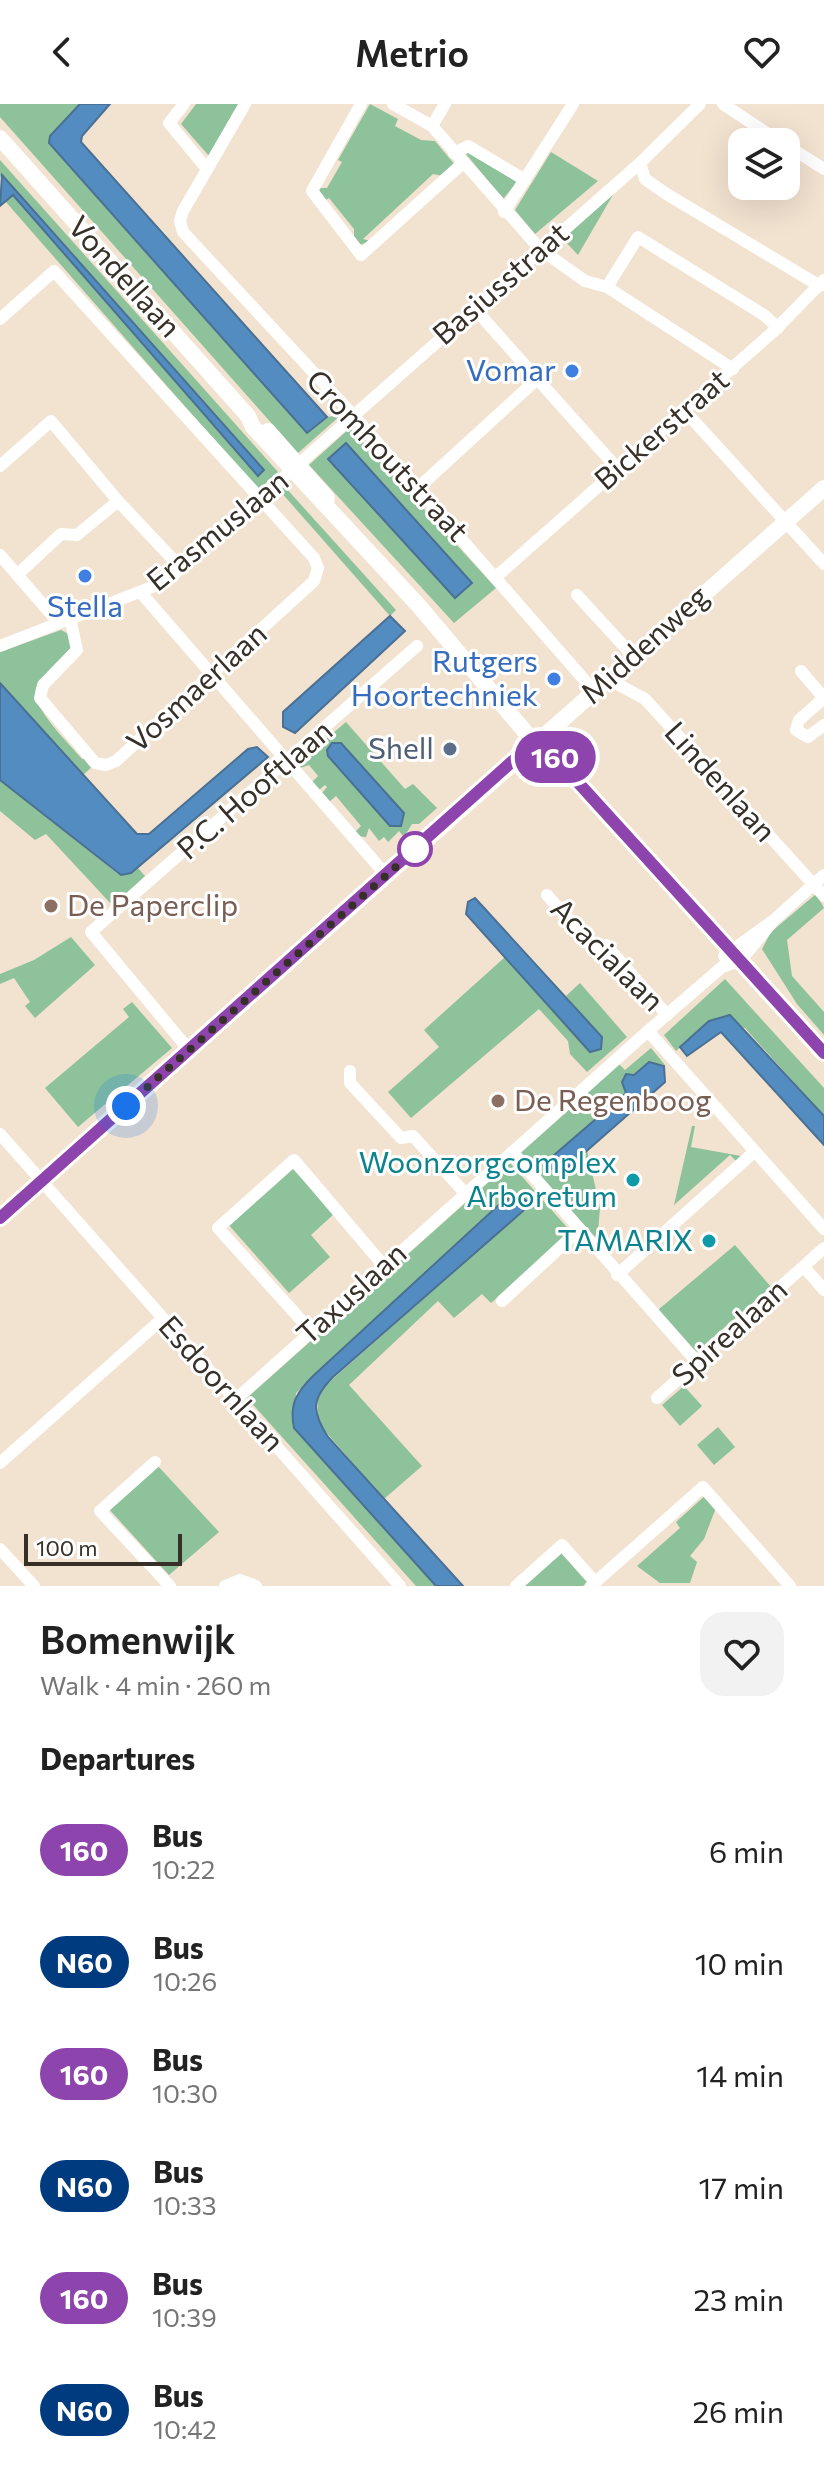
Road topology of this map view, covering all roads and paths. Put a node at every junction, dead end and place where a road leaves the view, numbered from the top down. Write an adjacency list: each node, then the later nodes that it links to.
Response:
1 (184, 104): 15 (street)
2 (245, 104): 15 (street)
3 (361, 104): 13 (street)
4 (393, 104): 9 (street)
5 (445, 104): 9 (street)
6 (573, 104): 17 (street)
7 (700, 104): 14 (street, Basiusstraat)
8 (723, 104): 10 (street)
9 (432, 126): 13 (street)
10 (759, 128)
11 (0, 138): 30 (street, Vondellaan)
12 (800, 154): 16 (street)
13 (458, 158): 17 (street); 18 (street)
14 (640, 163): 19 (street, Basiusstraat); 20 (street)
15 (207, 169): 28 (street, Cromhoutstraat)
16 (824, 169)
17 (525, 180): 18 (street)
18 (504, 212): 19 (street)
19 (540, 249): 21 (street); 22 (street, Basiusstraat)
20 (822, 283): 24 (street, Bickerstraat)
21 (607, 287): 24 (street); 25 (street)
22 (473, 307): 26 (street); 28 (street, Basiusstraat)
23 (0, 319): 34 (street)
24 (778, 328): 25 (street, Bickerstraat)
25 (733, 369): 27 (street, Bickerstraat)
26 (535, 381): 31 (street); 32 (street)
27 (684, 410): 31 (street, Bickerstraat); 36 (street)
28 (354, 416): 30 (street, Basiusstraat); 32 (street, Cromhoutstraat)
29 (0, 466): 35 (street)
30 (296, 467): 34 (street, Erasmuslaan); 54 (street, Vondellaan)
31 (617, 468): 41 (street, Bickerstraat)
32 (418, 488): 41 (street, Cromhoutstraat)
33 (824, 488): 36 (street, Middenweg)
34 (260, 498): 39 (street, Erasmuslaan); 49 (street, Vosmaerlaan)
35 (118, 501): 39 (street); 40 (street)
36 (786, 521): 38 (street); 47 (street, Middenweg)
37 (0, 555): 40 (street)
38 (824, 564)
39 (181, 568): 42 (street, Erasmuslaan)
40 (17, 575): 44 (street)
41 (497, 576): 51 (street, Cromhoutstraat)
42 (142, 594): 44 (street, Erasmuslaan); 49 (street)
43 (577, 595): 47 (street)
44 (64, 620): 45 (street, Erasmuslaan); 49 (street, Vosmaerlaan)
45 (0, 646)
46 (417, 646): 55 (street, P.C. Hooftlaan)
47 (633, 656): 50 (street, Middenweg)
48 (801, 671): 52 (street)
49 (211, 674): 55 (street)
50 (608, 679): 51 (street, Middenweg); 58 (street, Lindenlaan)
51 (594, 691): 54 (street, Middenweg)
52 (824, 698): 53 (street)
53 (824, 725)
54 (534, 742): 56 (street, Middenweg); 61 (street, Vondellaan)
55 (288, 762): 56 (street); 64 (street, P.C. Hooftlaan)
56 (386, 875): 64 (street, Middenweg)
57 (824, 875): 58 (street, Taxuslaan)
58 (814, 885): 60 (street, Lindenlaan); 61 (street, Taxuslaan)
59 (547, 895): 62 (street, Acacialaan)
60 (824, 896)
61 (731, 959): 62 (street, Taxuslaan); 65 (street); 66 (street)
62 (667, 1015): 63 (street, Taxuslaan)
63 (648, 1031): 69 (street, Taxuslaan); 70 (street)
64 (189, 1050): 71 (street, Middenweg)
65 (824, 1053)
66 (824, 1062)
67 (350, 1071): 72 (street)
68 (0, 1134): 71 (street, Esdoornlaan)
69 (512, 1152): 72 (street, Taxuslaan); 75 (street)
70 (754, 1152): 74 (street); 79 (street)
71 (41, 1181): 73 (street, Middenweg); 82 (street, Esdoornlaan)
72 (465, 1193): 77 (street, Taxuslaan)
73 (0, 1218)
74 (824, 1229)
75 (578, 1231): 79 (street); 81 (street)
76 (824, 1248): 78 (street, Spirealaan)
77 (384, 1266): 83 (street, Taxuslaan); 83 (street)
78 (804, 1267): 80 (street, Spirealaan); 84 (street, Spirealaan)
79 (617, 1275): 84 (street)
80 (824, 1290)
81 (502, 1301)
82 (162, 1319): 86 (street, Esdoornlaan); 88 (street)
83 (311, 1331): 86 (street, Taxuslaan)
84 (697, 1362): 85 (street, Spirealaan)
85 (657, 1398)
86 (235, 1400): 95 (street, Esdoornlaan)
87 (155, 1462): 92 (street)
88 (0, 1463)
89 (0, 1549): 91 (street)
90 (593, 1584): 96 (street); 97 (street)
91 (34, 1586)
92 (170, 1586)
93 (225, 1586): 94 (street)
94 (256, 1586)
95 (400, 1586)
96 (516, 1586)
97 (790, 1586)

